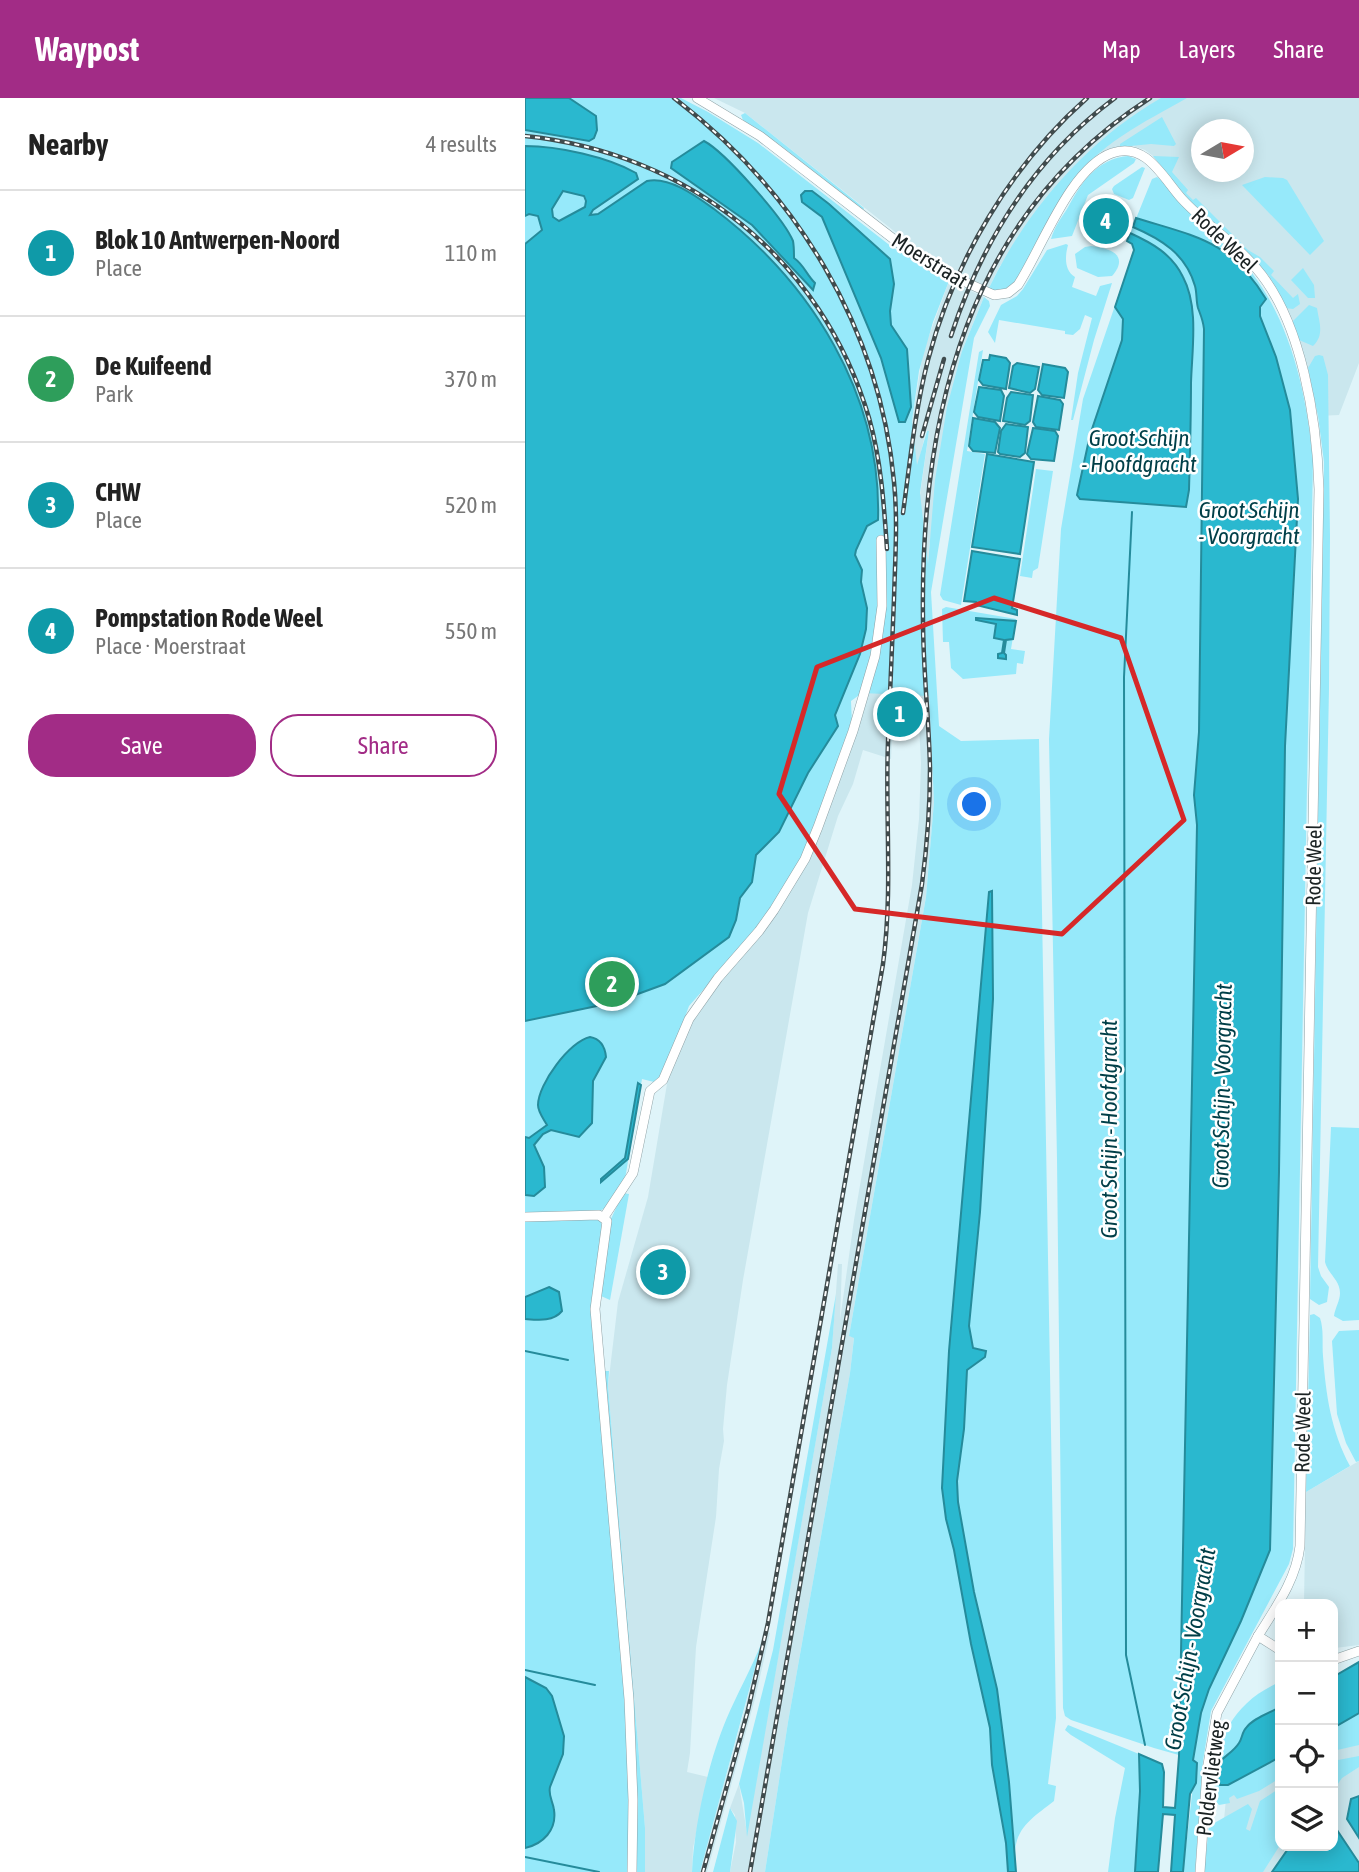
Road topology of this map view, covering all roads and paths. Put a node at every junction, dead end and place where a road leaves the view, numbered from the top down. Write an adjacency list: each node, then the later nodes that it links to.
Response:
1 (697, 98): 2 (street, Moerstraat)
2 (1131, 151): 6 (street, Rode Weel)
3 (881, 540): 5 (street)
4 (525, 1217): 5 (street)
5 (604, 1217): 10 (street)
6 (1258, 1636): 7 (street); 11 (street, Poldervlietweg)
7 (1275, 1647)
8 (1359, 1651): 9 (street)
9 (1338, 1658)
10 (632, 1872)
11 (1200, 1872)

